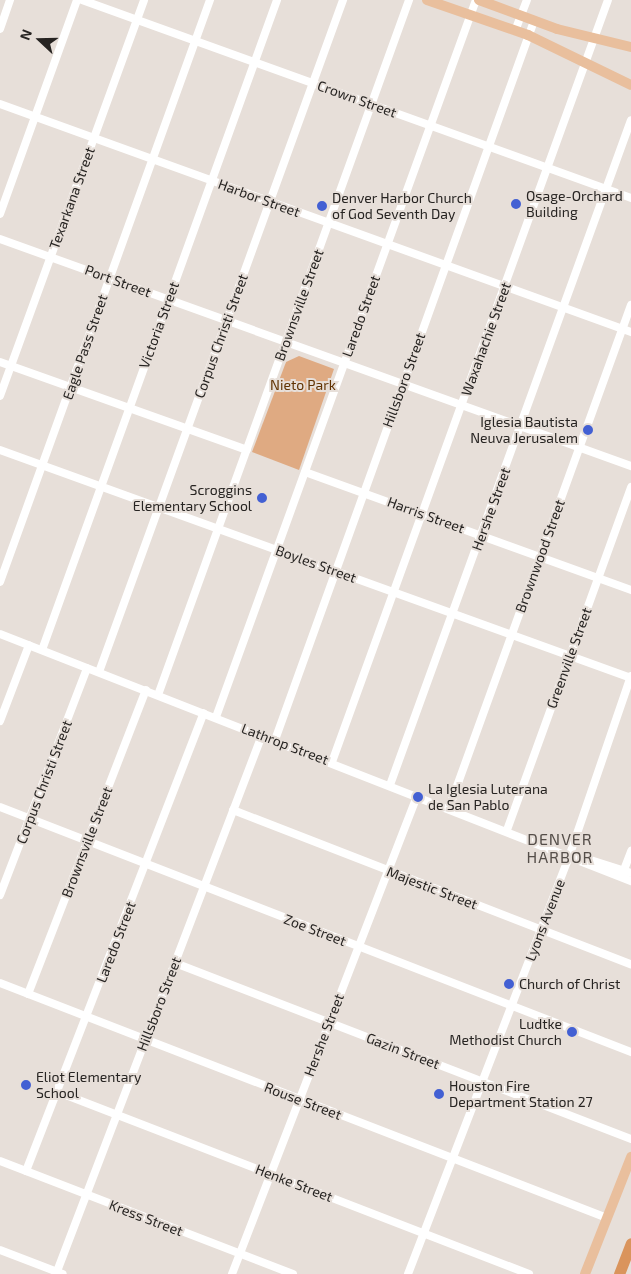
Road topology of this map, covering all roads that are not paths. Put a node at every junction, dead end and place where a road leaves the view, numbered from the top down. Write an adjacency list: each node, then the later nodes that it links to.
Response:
1 (10, 0): 17 (street)
2 (77, 0): 29 (street)
3 (82, 0): 15 (street, Crown Street)
4 (144, 0): 15 (street, Texarkana Street)
5 (210, 0): 21 (street, Eagle Pass Street)
6 (277, 0): 24 (street, Victoria Street)
7 (343, 0): 25 (street, Corpus Christi Street)
8 (410, 0): 28 (street, Brownsville Street)
9 (427, 0): 14 (main road)
10 (477, 0): 13 (main road); 14 (street, Laredo Street)
11 (527, 0): 13 (street)
12 (608, 0): 20 (street, Waxahachie Street)
13 (521, 15): 16 (main road); 18 (street)
14 (470, 16): 18 (main road); 31 (street, Laredo Street)
15 (136, 20): 21 (street, Crown Street); 32 (street, Texarkana Street)
16 (534, 21): 19 (street, Hillsboro Street); 20 (main road)
17 (0, 29)
18 (515, 31): 19 (main road)
19 (528, 35): 23 (main road); 33 (street, Hillsboro Street)
20 (594, 39): 22 (main road); 23 (street, Waxahachie Street)
21 (195, 41): 24 (street, Crown Street); 34 (street, Eagle Pass Street)
22 (631, 47)
23 (586, 60): 26 (main road); 35 (street, Waxahachie Street)
24 (254, 62): 25 (street, Crown Street); 36 (street, Victoria Street)
25 (312, 83): 28 (street, Crown Street); 39 (street, Corpus Christi Street)
26 (631, 85)
27 (0, 104): 29 (street, Harbor Street)
28 (371, 104): 31 (street, Crown Street); 41 (street, Brownsville Street)
29 (35, 116): 32 (street, Harbor Street); 40 (street)
30 (631, 120): 37 (street, Hershe Street)
31 (430, 126): 33 (street, Crown Street); 43 (street, Laredo Street)
32 (94, 138): 34 (street, Harbor Street); 44 (street, Texarkana Street)
33 (489, 147): 35 (street, Crown Street); 45 (street, Hillsboro Street)
34 (153, 160): 36 (street, Harbor Street); 46 (street, Eagle Pass Street)
35 (547, 168): 37 (street, Crown Street); 47 (street, Waxahachie Street)
36 (211, 180): 39 (street, Harbor Street); 48 (street, Victoria Street)
37 (606, 189): 38 (street, Crown Street); 50 (street, Hershe Street)
38 (631, 198)
39 (269, 202): 41 (street, Harbor Street); 51 (street, Corpus Christi Street)
40 (0, 214)
41 (328, 223): 43 (street, Harbor Street); 54 (street, Brownsville Street)
42 (0, 239): 44 (street, Port Street)
43 (387, 244): 45 (street, Harbor Street); 56 (street, Laredo Street)
44 (51, 257): 46 (street, Port Street); 57 (street, Texarkana Street)
45 (446, 266): 47 (street, Harbor Street); 58 (street, Hillsboro Street)
46 (109, 278): 48 (street, Port Street); 59 (street, Eagle Pass Street)
47 (504, 286): 50 (street, Harbor Street); 61 (street, Waxahachie Street)
48 (168, 300): 51 (street, Port Street); 62 (street, Victoria Street)
49 (631, 305): 52 (street, Brownwood Street)
50 (563, 308): 52 (street, Harbor Street); 63 (street, Hershe Street)
51 (227, 320): 54 (street, Port Street); 64 (street, Corpus Christi Street)
52 (622, 329): 53 (street, Harbor Street); 65 (street, Brownwood Street)
53 (631, 332)
54 (286, 342): 56 (street, Port Street); 67 (street, Brownsville Street)
55 (0, 362): 57 (street)
56 (344, 362): 58 (street, Port Street); 70 (street, Laredo Street)
57 (11, 366): 59 (street); 60 (street, Texarkana Street)
58 (403, 384): 61 (street, Port Street); 73 (street, Hillsboro Street)
59 (70, 387): 62 (street); 68 (street, Eagle Pass Street)
60 (0, 396)
61 (462, 406): 63 (street, Port Street); 75 (street, Waxahachie Street)
62 (129, 409): 64 (street); 71 (street, Victoria Street)
63 (520, 426): 65 (street, Port Street); 77 (street, Hershe Street)
64 (187, 430): 67 (street); 74 (street, Corpus Christi Street)
65 (579, 448): 69 (street, Port Street); 79 (street, Brownwood Street)
66 (0, 450): 68 (street, Boyles Street)
67 (247, 450): 76 (street, Brownsville Street)
68 (42, 465): 71 (street, Boyles Street); 82 (street, Eagle Pass Street)
69 (631, 466)
70 (305, 472): 73 (street, Harris Street); 78 (street, Laredo Street)
71 (100, 486): 74 (street, Boyles Street); 89 (street, Victoria Street)
72 (631, 487): 81 (street, Greenville Street)
73 (364, 493): 75 (street, Harris Street); 80 (street, Hillsboro Street)
74 (159, 507): 76 (street, Boyles Street); 92 (street, Corpus Christi Street)
75 (423, 514): 77 (street, Harris Street); 84 (street, Waxahachie Street)
76 (219, 528): 78 (street, Boyles Street); 95 (street, Brownsville Street)
77 (482, 536): 79 (street, Harris Street); 85 (street, Hershe Street)
78 (277, 549): 80 (street, Boyles Street); 97 (street, Laredo Street)
79 (540, 557): 81 (street, Harris Street); 87 (street, Brownwood Street)
80 (336, 571): 84 (street, Boyles Street); 100 (street, Hillsboro Street)
81 (597, 578): 83 (street, Harris Street); 90 (street, Greenville Street)
82 (0, 582)
83 (631, 590)
84 (394, 592): 85 (street, Boyles Street); 101 (street, Waxahachie Street)
85 (453, 614): 87 (street, Boyles Street); 102 (street, Hershe Street)
86 (0, 634): 88 (street, Lathrop Street)
87 (511, 635): 90 (street, Boyles Street); 105 (street, Brownwood Street)
88 (29, 645): 89 (street, Lathrop Street); 98 (street)
89 (42, 650): 91 (street, Lathrop Street)
90 (570, 656): 93 (street, Boyles Street); 108 (street, Greenville Street)
91 (87, 668): 92 (street, Lathrop Street); 107 (street, Corpus Christi Street)
92 (99, 672): 94 (street, Lathrop Street)
93 (631, 677): 111 (street, Lyons Avenue)
94 (146, 690): 95 (street, Lathrop Street); 109 (street, Brownsville Street)
95 (158, 695): 96 (street, Lathrop Street)
96 (204, 713): 97 (street, Lathrop Street); 112 (street, Laredo Street)
97 (216, 717): 99 (street, Lathrop Street)
98 (0, 721)
99 (262, 735): 100 (street, Lathrop Street); 106 (street, Hillsboro Street)
100 (275, 740): 101 (street, Lathrop Street)
101 (332, 762): 102 (street, Lathrop Street)
102 (390, 785): 103 (street, Lathrop Street)
103 (417, 796): 105 (street, Lathrop Street); 113 (street, Hershe Street)
104 (0, 807): 107 (street, Zoe Street)
105 (449, 808): 108 (street, Lathrop Street)
106 (233, 810): 113 (street, Majestic Street); 116 (street, Hillsboro Street)
107 (30, 818): 109 (street, Zoe Street); 117 (street, Corpus Christi Street)
108 (507, 830): 111 (street, Lathrop Street)
109 (88, 842): 112 (street, Zoe Street); 123 (street, Brownsville Street)
110 (631, 851): 114 (street)
111 (570, 854): 114 (street, Lathrop Street); 118 (street, Lyons Avenue)
112 (146, 864): 116 (street, Zoe Street); 125 (street, Laredo Street)
113 (387, 871): 118 (street, Majestic Street); 119 (street, Hershe Street)
114 (625, 874): 115 (street, Lathrop Street)
115 (631, 881)
116 (205, 887): 119 (street, Zoe Street); 120 (street, Hillsboro Street)
117 (0, 895)
118 (541, 930): 121 (street, Majestic Street); 124 (street, Lyons Avenue)
119 (358, 946): 124 (street, Zoe Street); 126 (street, Hershe Street)
120 (175, 963): 126 (street, Gazin Street); 127 (street, Hillsboro Street)
121 (631, 964)
122 (0, 983): 123 (street, Rouse Street)
123 (28, 994): 125 (street, Rouse Street)
124 (512, 1006): 128 (street, Zoe Street); 129 (street, Lyons Avenue)
125 (87, 1017): 127 (street, Rouse Street); 130 (street, Laredo Street)
126 (330, 1023): 129 (street, Gazin Street); 131 (street, Hershe Street)
127 (145, 1039): 131 (street, Rouse Street); 132 (street, Hillsboro Street)
128 (631, 1052)
129 (483, 1082): 133 (street, Gazin Street); 135 (street, Lyons Avenue)
130 (58, 1092): 132 (street, Henke Street); 137 (street, Laredo Street)
131 (299, 1099): 135 (street, Rouse Street); 138 (street, Hershe Street)
132 (116, 1115): 138 (street, Henke Street); 139 (street, Hillsboro Street)
133 (631, 1139)
134 (631, 1157): 140 (main road)
135 (453, 1158): 140 (street, Rouse Street); 141 (street, Lyons Avenue)
136 (0, 1161): 137 (street, Kress Street)
137 (26, 1171): 139 (street, Kress Street)
138 (270, 1174): 141 (street, Henke Street); 144 (street, Hershe Street)
139 (86, 1195): 144 (street, Kress Street); 145 (street, Hillsboro Street)
140 (607, 1218): 150 (main road)
141 (424, 1233): 148 (street, Lyons Avenue); 149 (street, Henke Street)
142 (631, 1243): 151 (highway)
143 (0, 1250): 145 (street)
144 (240, 1253): 146 (street, Hershe Street); 147 (street, Kress Street)
145 (59, 1273)
146 (232, 1274)
147 (293, 1274)
148 (408, 1274)
149 (529, 1274)
150 (585, 1274)
151 (619, 1274)

